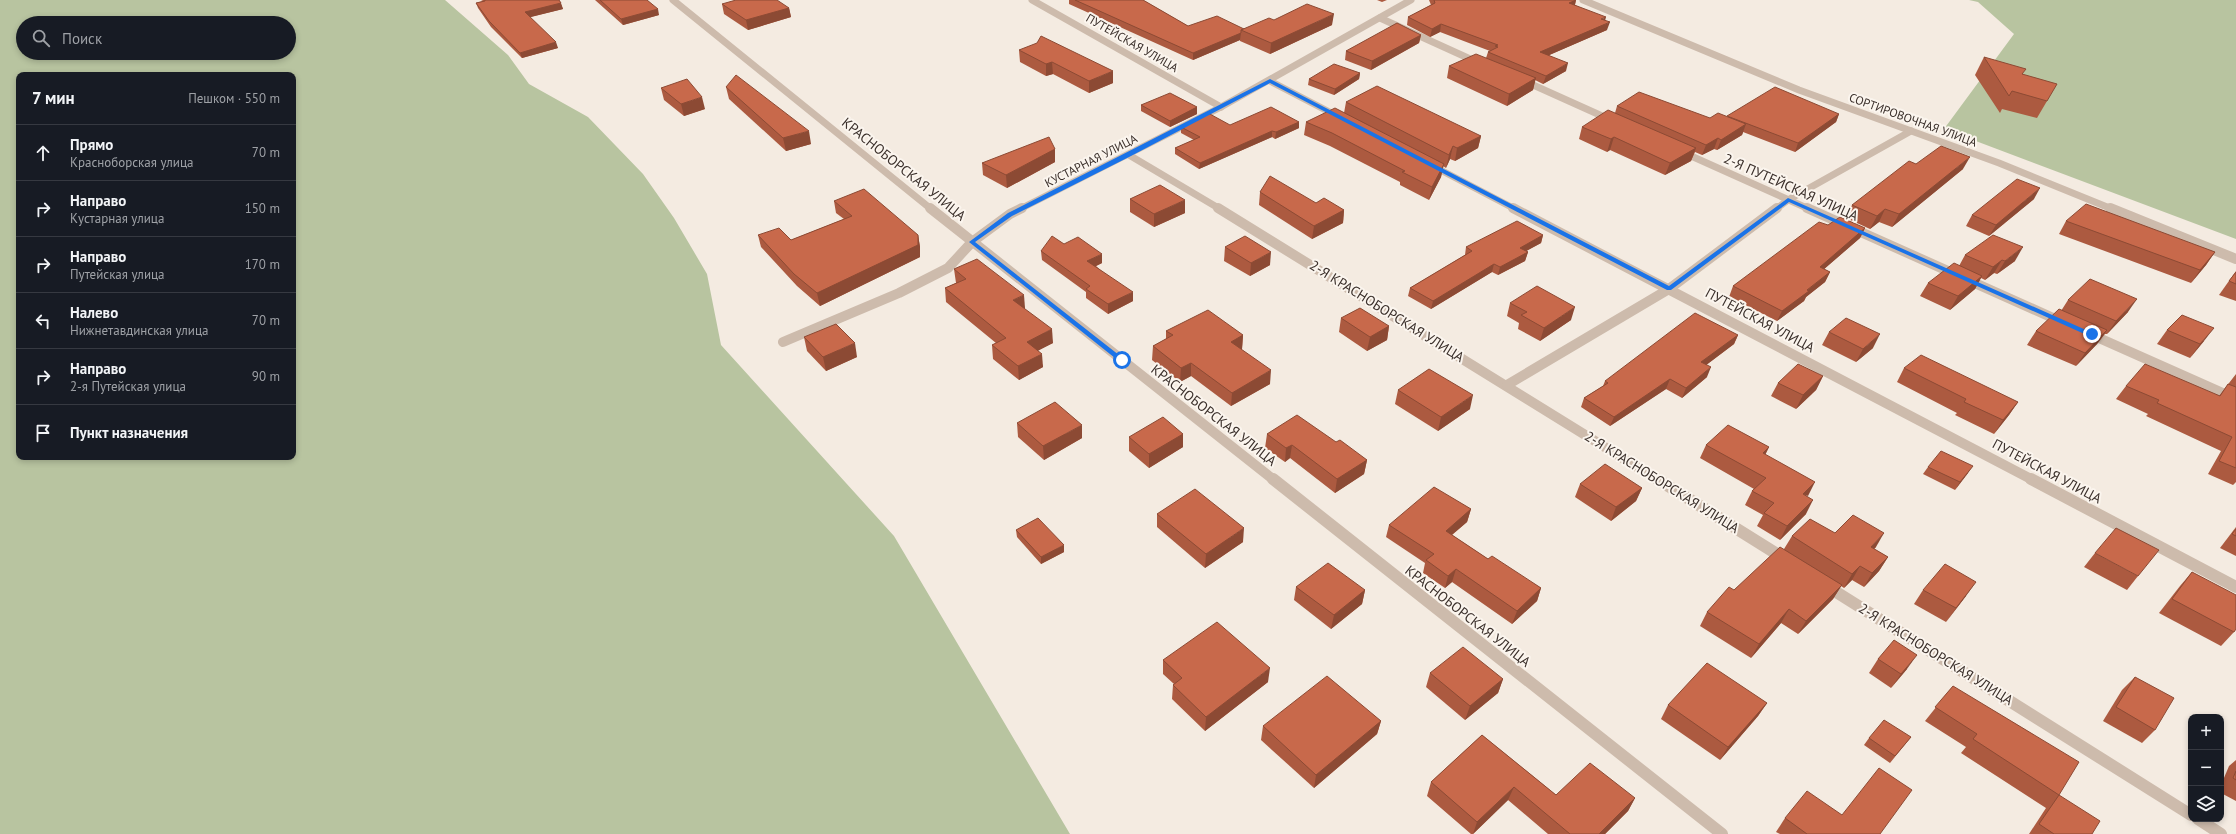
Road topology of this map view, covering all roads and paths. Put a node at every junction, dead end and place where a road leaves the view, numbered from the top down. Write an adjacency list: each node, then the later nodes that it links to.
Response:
1 (673, 0): 17 (street, КРАСНОБОРСКАЯ УЛИЦА)
2 (1032, 0): 9 (street, ПУТЕЙСКАЯ УЛИЦА)
3 (1411, 0): 5 (street, КУСТАРНАЯ УЛИЦА)
4 (1584, 0): 12 (street, СОРТИРОВОЧНАЯ УЛИЦА)
5 (1380, 18): 6 (street); 8 (street, КУСТАРНАЯ УЛИЦА)
6 (1488, 66)
7 (1516, 78): 11 (street)
8 (1270, 81): 9 (street, КУСТАРНАЯ УЛИЦА); 10 (street)
9 (1221, 107): 14 (street, КУСТАРНАЯ УЛИЦА)
10 (1347, 121)
11 (1616, 122)
12 (1911, 131): 16 (street); 18 (street, СОРТИРОВОЧНАЯ УЛИЦА)
13 (1674, 148): 16 (street, 2-Я ПУТЕЙСКАЯ УЛИЦА)
14 (1129, 155): 17 (street, КУСТАРНАЯ УЛИЦА); 23 (street, 2-Я КРАСНОБОРСКАЯ УЛИЦА)
15 (1424, 161): 19 (street, ПУТЕЙСКАЯ УЛИЦА)
16 (1788, 200): 19 (street); 20 (street, 2-Я ПУТЕЙСКАЯ УЛИЦА)
17 (972, 242): 22 (street, КУСТАРНАЯ УЛИЦА); 30 (street, КРАСНОБОРСКАЯ УЛИЦА)
18 (2236, 258)
19 (1669, 289): 23 (street); 27 (street, ПУТЕЙСКАЯ УЛИЦА)
20 (2070, 325)
21 (2084, 331): 24 (street)
22 (783, 342)
23 (1507, 385): 25 (street, 2-Я КРАСНОБОРСКАЯ УЛИЦА)
24 (2236, 399)
25 (1797, 567)
26 (1817, 580): 28 (street, 2-Я КРАСНОБОРСКАЯ УЛИЦА)
27 (2236, 587)
28 (2188, 813)
29 (2203, 822): 31 (street)
30 (1722, 834)
31 (2221, 834)

